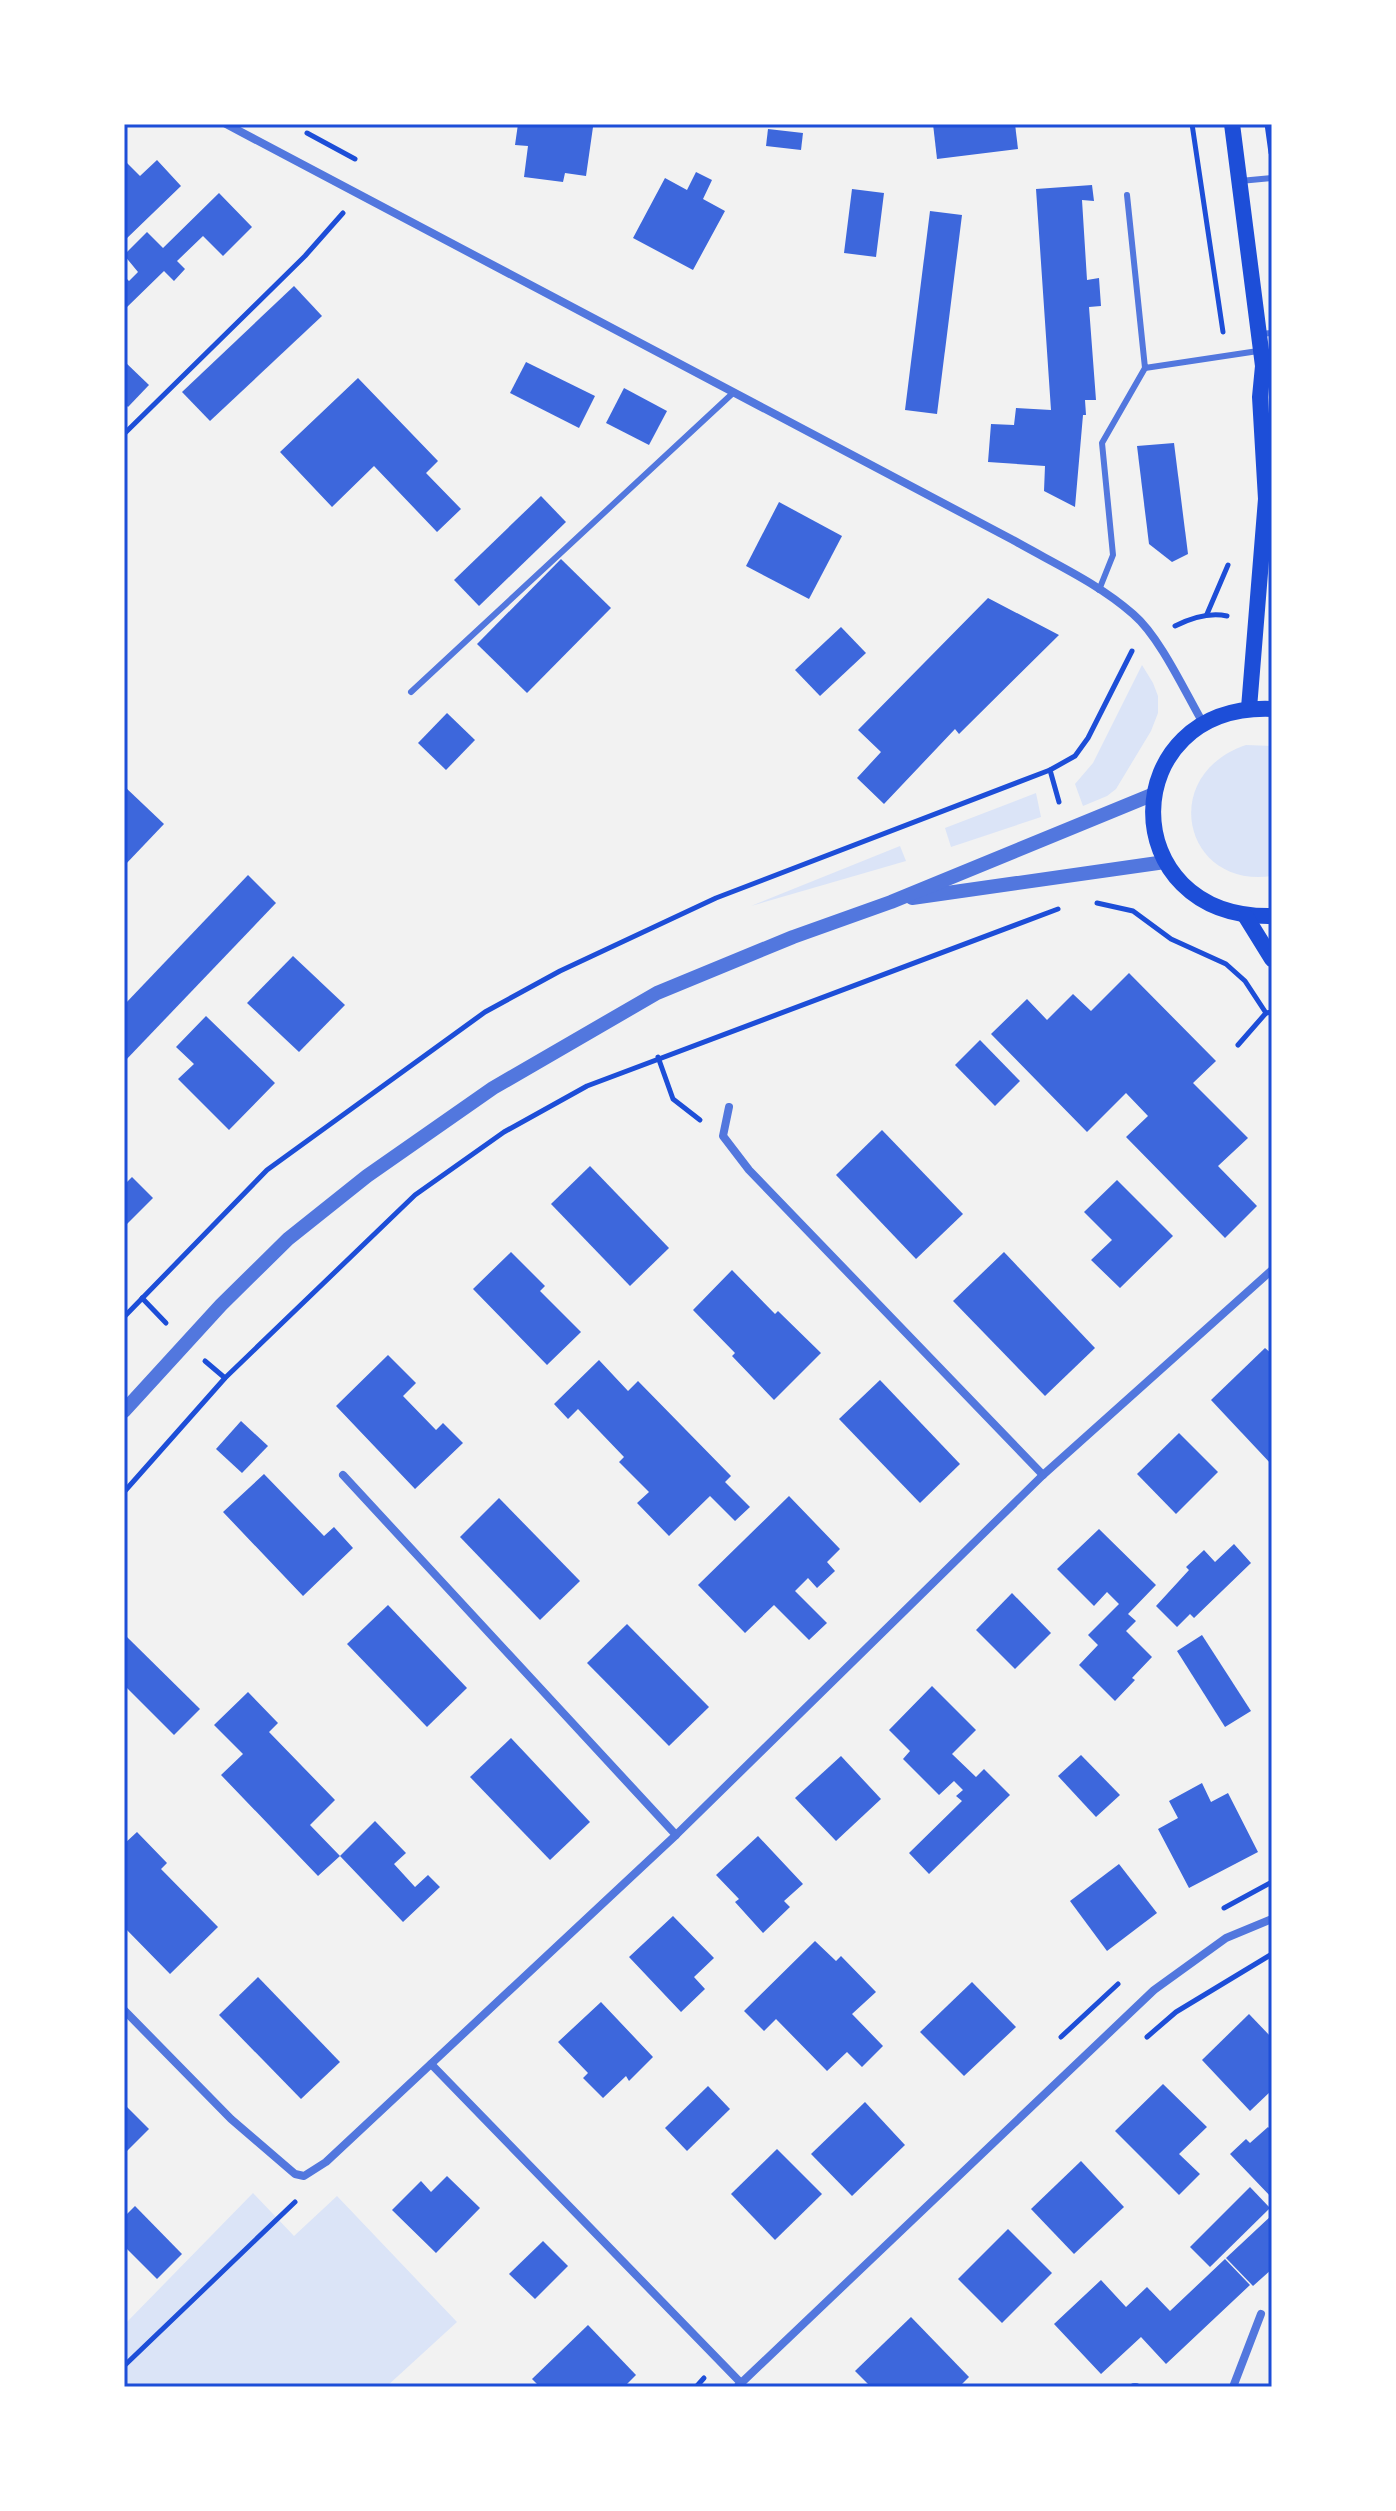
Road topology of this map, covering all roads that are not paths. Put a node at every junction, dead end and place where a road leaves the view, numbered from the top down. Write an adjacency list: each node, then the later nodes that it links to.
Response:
1 (226, 124): 9 (street)
2 (1232, 124): 4 (main road)
3 (1272, 178): 4 (lane)
4 (1239, 181): 6 (main road)
5 (1127, 195): 7 (lane)
6 (1264, 346): 7 (lane); 8 (main road); 12 (main road)
7 (1145, 368): 10 (lane)
8 (1272, 384)
9 (733, 393): 10 (street); 11 (lane)
10 (1099, 590): 14 (street)
11 (411, 692)
12 (1249, 708): 13 (main road); 14 (main road)
13 (1272, 709)
14 (1203, 723): 15 (main road)
15 (1154, 794): 16 (main road); 17 (street)
16 (1165, 862): 17 (street); 19 (main road)
17 (891, 902): 23 (street)
18 (1272, 916): 19 (main road)
19 (1246, 917): 20 (main road)
20 (1272, 959)
21 (729, 1107): 25 (street)
22 (1272, 1270): 25 (street)
23 (124, 1411)
24 (343, 1475): 26 (street)
25 (1043, 1475): 26 (street)
26 (676, 1835): 29 (street)
27 (1272, 1919): 31 (street)
28 (124, 2010): 29 (street)
29 (431, 2064): 31 (street)
30 (1261, 2314): 32 (street)
31 (739, 2385)
32 (1233, 2387)

